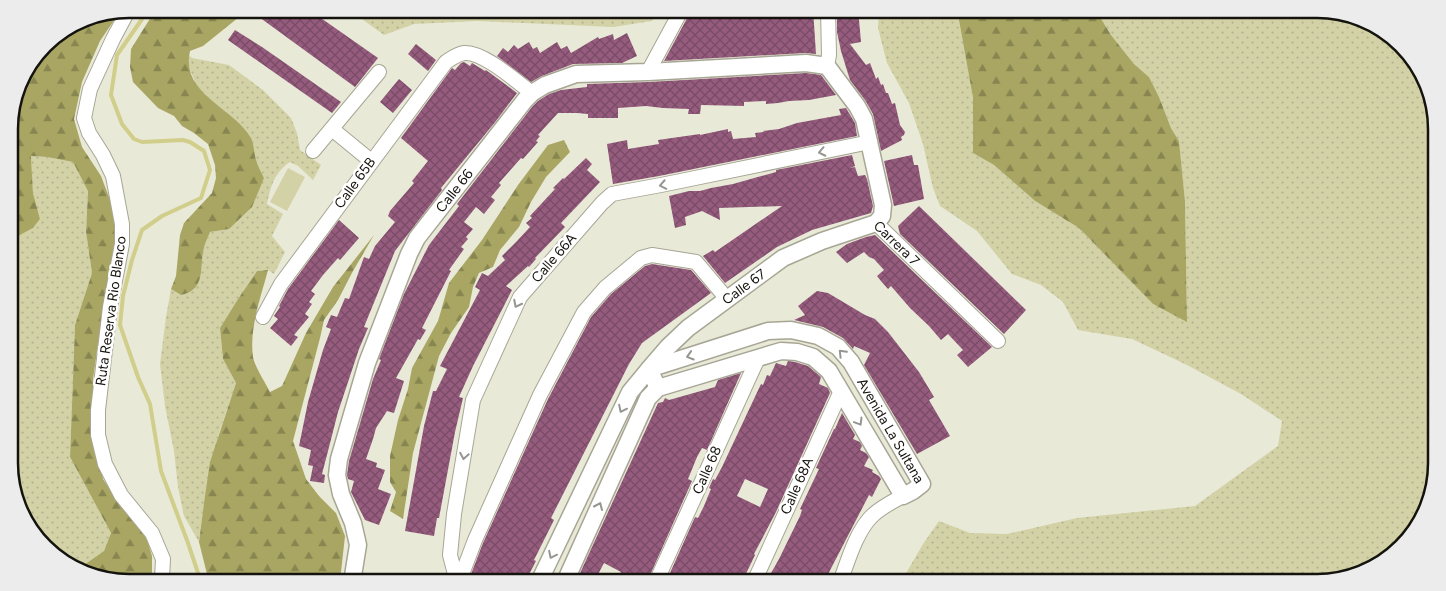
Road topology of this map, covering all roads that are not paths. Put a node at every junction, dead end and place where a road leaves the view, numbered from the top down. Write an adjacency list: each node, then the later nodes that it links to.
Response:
1 (124, 18): 23 (street, Ruta Reserva Rio Blanco)
2 (677, 18): 6 (street)
3 (828, 18): 4 (street)
4 (827, 66): 6 (street, Calle 66); 9 (street, Carrera 7)
5 (378, 72): 8 (street)
6 (648, 72): 7 (street, Calle 66)
7 (532, 93): 11 (street, Calle 65B); 24 (street, Calle 66)
8 (332, 129): 10 (street); 11 (street)
9 (870, 142): 12 (street, Carrera 7); 25 (street, Calle 66A, one-way to 25)
10 (314, 151)
11 (371, 161): 14 (street, Calle 65B)
12 (876, 224): 13 (street, Calle 67); 15 (street, Carrera 7)
13 (727, 299): 17 (street, Calle 67); 26 (street, Calle 66A)
14 (263, 317)
15 (998, 341)
16 (758, 358): 18 (street, Avenida La Sultana); 19 (street, Avenida La Sultana); 29 (street, Calle 68)
17 (649, 369): 18 (street); 20 (street, Avenida La Sultana, one-way to 17); 27 (street, one-way to 27)
18 (658, 388): 28 (street, one-way to 18)
19 (841, 391): 20 (street, Avenida La Sultana, one-way to 20); 21 (street, Calle 68A)
20 (903, 496): 22 (street)
21 (758, 573)
22 (844, 573)
23 (162, 574)
24 (353, 574)
25 (456, 574)
26 (461, 574)
27 (543, 574)
28 (569, 574)
29 (660, 574)

